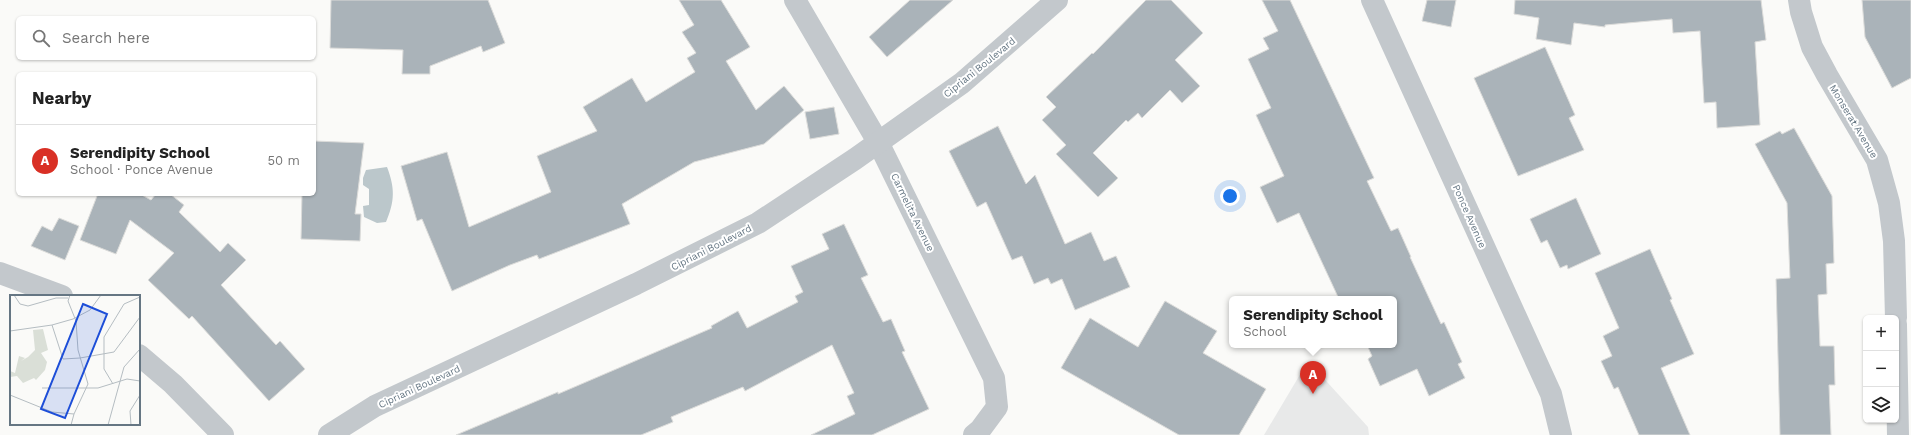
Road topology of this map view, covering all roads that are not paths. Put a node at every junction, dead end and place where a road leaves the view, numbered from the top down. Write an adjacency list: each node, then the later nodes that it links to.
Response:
1 (795, 0): 5 (street, Carmelita Avenue)
2 (1058, 0): 5 (street, Cipriani Boulevard)
3 (1372, 0): 14 (street, Ponce Avenue)
4 (1799, 0): 8 (street, Monserat Avenue)
5 (878, 142): 11 (street, Carmelita Avenue); 13 (street, Cipriani Boulevard)
6 (0, 273): 7 (street)
7 (59, 295)
8 (1896, 315)
9 (1896, 351): 15 (street)
10 (140, 356): 12 (street)
11 (977, 433)
12 (223, 435)
13 (328, 435)
14 (1561, 435)
15 (1898, 435)

